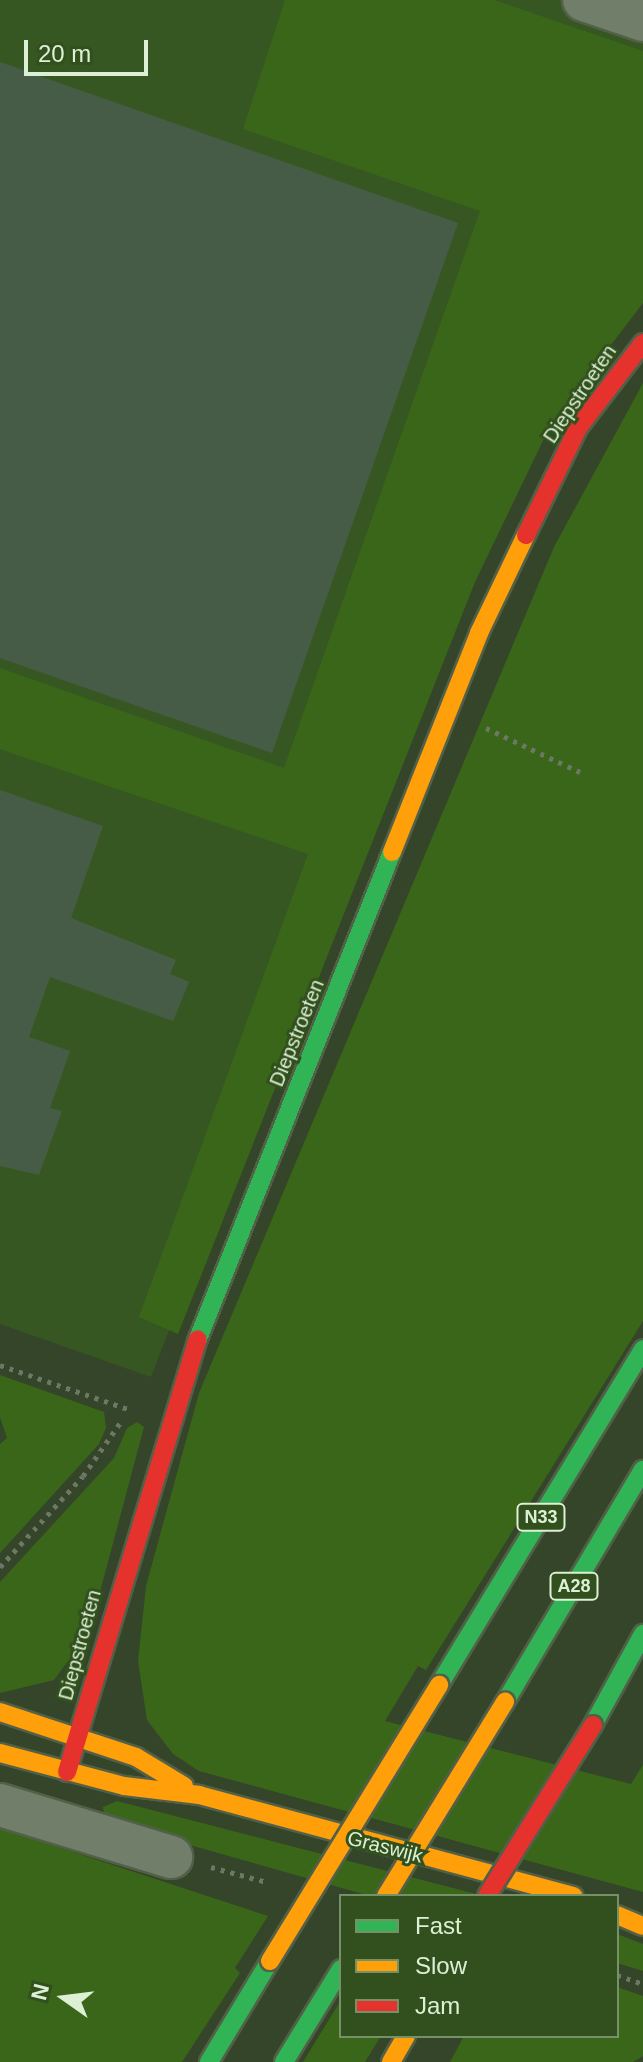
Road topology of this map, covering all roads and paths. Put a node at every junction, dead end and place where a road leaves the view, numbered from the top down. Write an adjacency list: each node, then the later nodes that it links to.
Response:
1 (584, 0): 2 (street)
2 (643, 20)
3 (643, 343): 4 (main road, Diepstroeten)
4 (448, 711): 5 (path); 9 (main road, Diepstroeten)
5 (580, 772)
6 (643, 1349): 31 (main road, N33, bridge)
7 (0, 1365): 8 (path)
8 (128, 1409): 9 (path); 11 (path)
9 (167, 1423): 14 (main road, Diepstroeten)
10 (643, 1470): 21 (main road, A28, bridge)
11 (0, 1567)
12 (643, 1634): 22 (main road, bridge)
13 (0, 1712): 14 (main road, Graswijk)
14 (77, 1738): 16 (main road, Diepstroeten); 17 (main road, Graswijk)
15 (0, 1753): 16 (main road, Graswijk)
16 (67, 1772): 17 (main road, Graswijk)
17 (199, 1795): 23 (main road, Graswijk)
18 (0, 1805): 19 (street)
19 (171, 1857): 20 (path)
20 (272, 1883)
21 (387, 1894)
22 (488, 1894)
23 (566, 1894)
24 (619, 1916): 25 (main road)
25 (643, 1926)
26 (338, 1973): 32 (main road)
27 (619, 1976): 28 (path)
28 (643, 1984)
29 (405, 2038): 33 (main road)
30 (428, 2038): 34 (main road)
31 (209, 2062)
32 (284, 2062)
33 (391, 2062)
34 (416, 2062)

